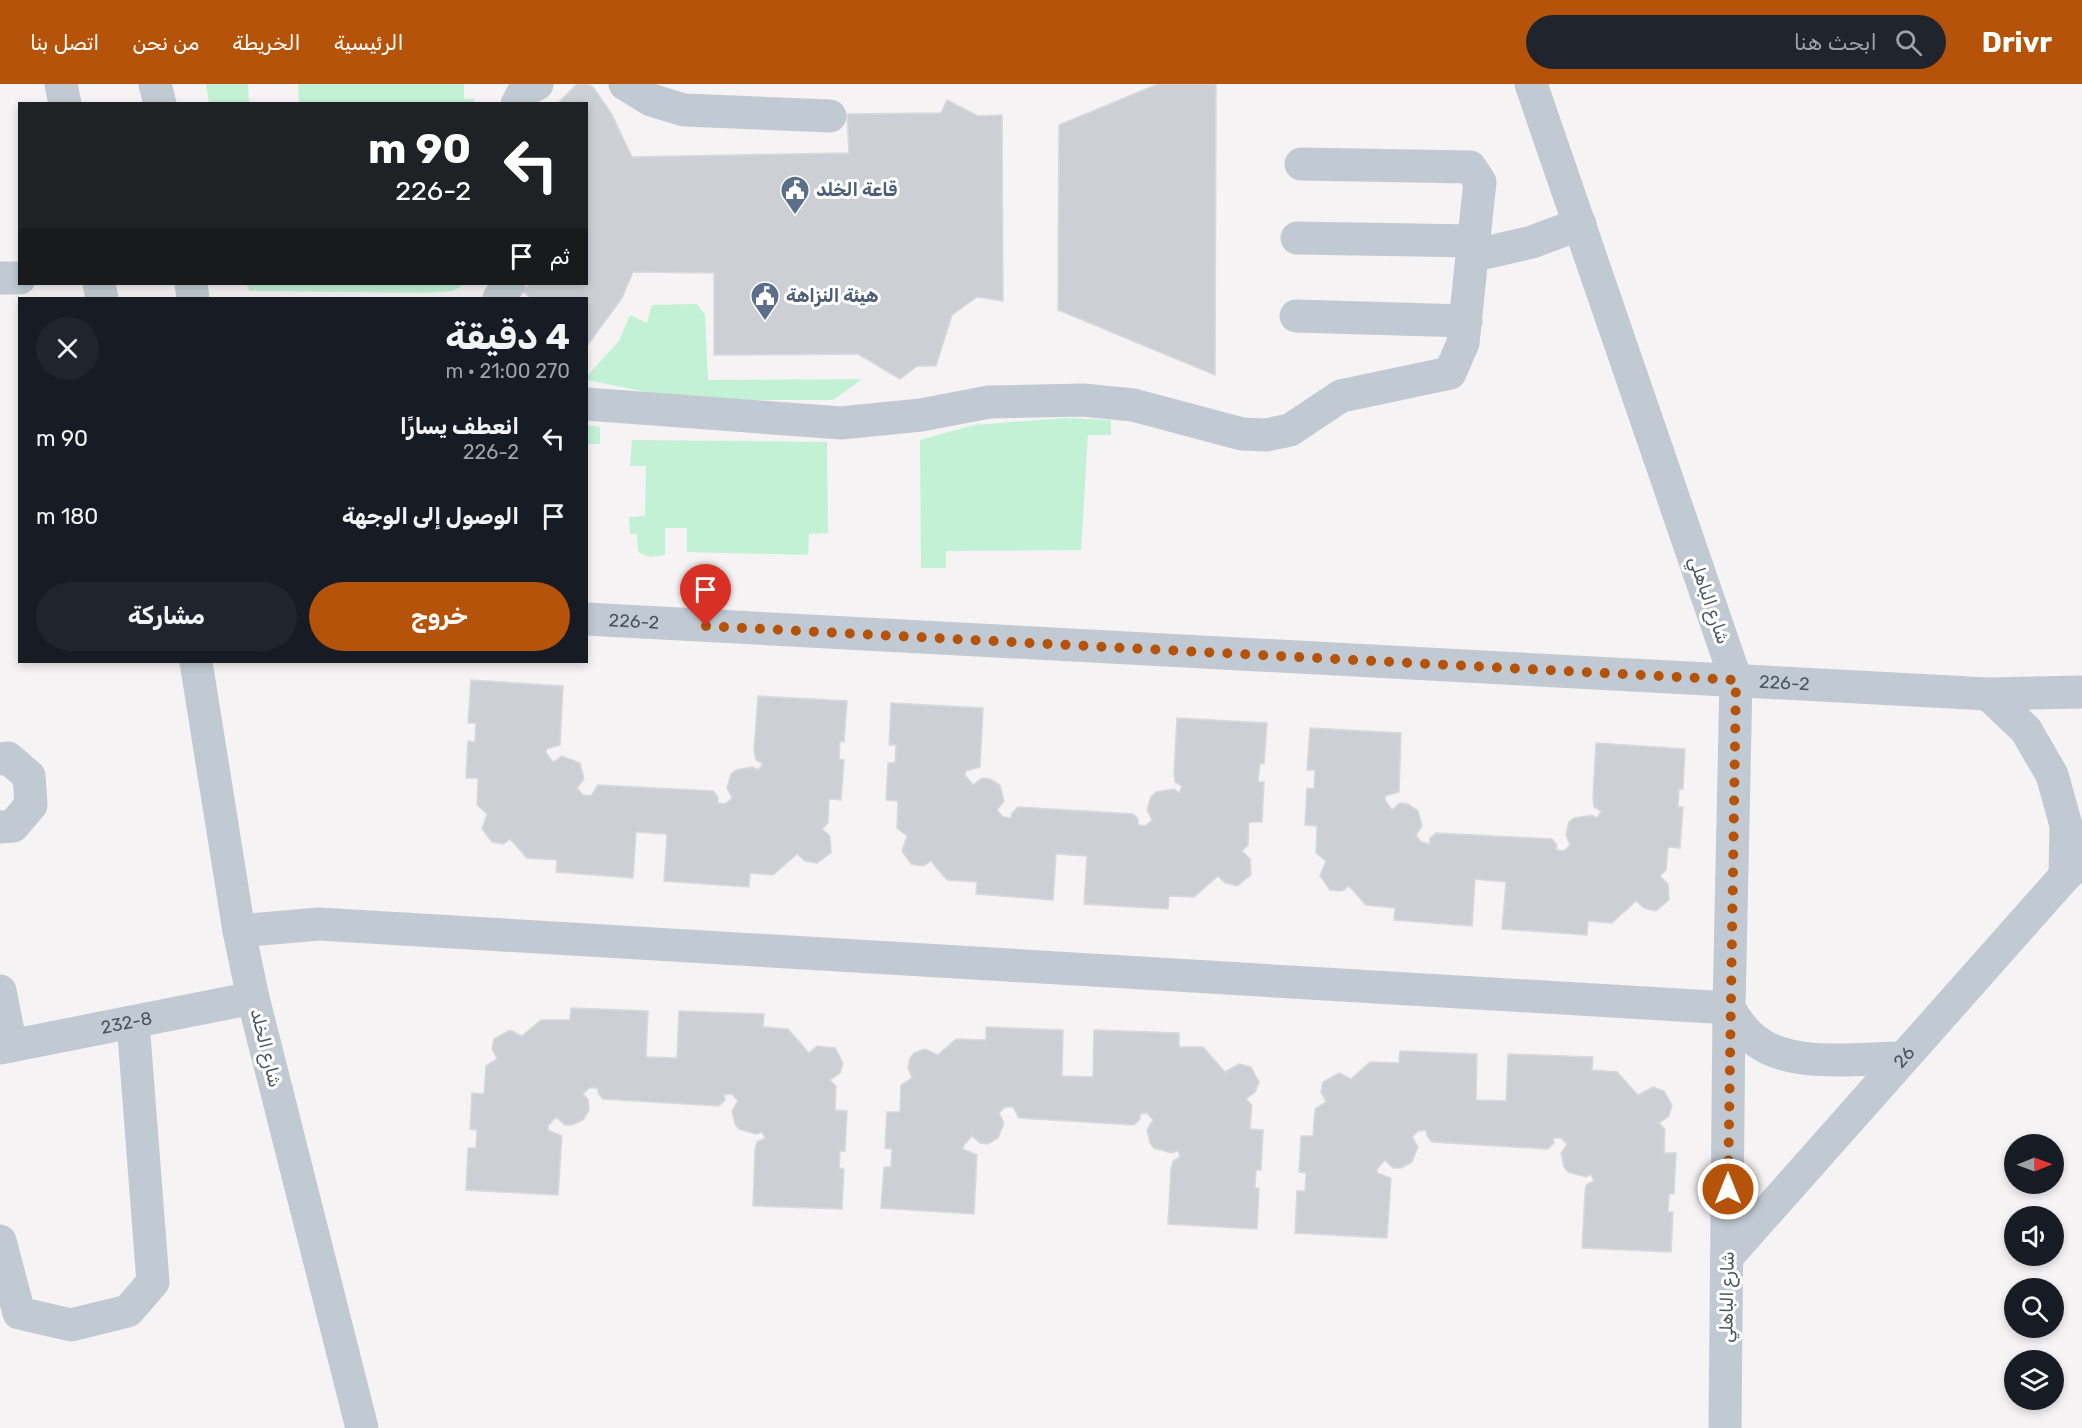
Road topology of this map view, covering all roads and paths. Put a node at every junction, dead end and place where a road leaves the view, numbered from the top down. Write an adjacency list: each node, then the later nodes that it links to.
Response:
1 (62, 84): 6 (street)
2 (155, 84): 7 (street)
3 (537, 84): 8 (street)
4 (625, 84): 9 (street)
5 (1531, 84): 11 (street, شارع الباهلي)
6 (65, 102)
7 (160, 102)
8 (518, 102)
9 (830, 116)
10 (1301, 164): 13 (street)
11 (1580, 224): 13 (street); 21 (street, شارع الباهلي)
12 (1298, 238): 13 (street)
13 (1473, 249): 17 (street)
14 (0, 278): 15 (street)
15 (18, 278)
16 (1296, 316): 17 (street)
17 (1466, 321): 18 (street)
18 (588, 404)
19 (588, 620): 21 (street, 226-2)
20 (196, 663): 27 (street, شارع الخلد)
21 (1736, 680): 23 (street, 226-2); 30 (street, شارع الباهلي)
22 (2082, 692): 23 (street, 226-2)
23 (1989, 694): 26 (street)
24 (0, 759): 25 (street)
25 (0, 827)
26 (2073, 868): 33 (street, 26)
27 (239, 931): 29 (street, شارع الخلد); 30 (street)
28 (0, 991): 32 (street)
29 (253, 998): 31 (street, 232-8); 36 (street, شارع الخلد)
30 (1729, 1008): 33 (street); 35 (street, شارع الباهلي)
31 (133, 1022): 32 (street, 232-8); 34 (street)
32 (5, 1047)
33 (1903, 1058): 35 (street, 26)
34 (0, 1241)
35 (1727, 1257): 37 (street, شارع الباهلي)
36 (362, 1428)
37 (1725, 1428)

